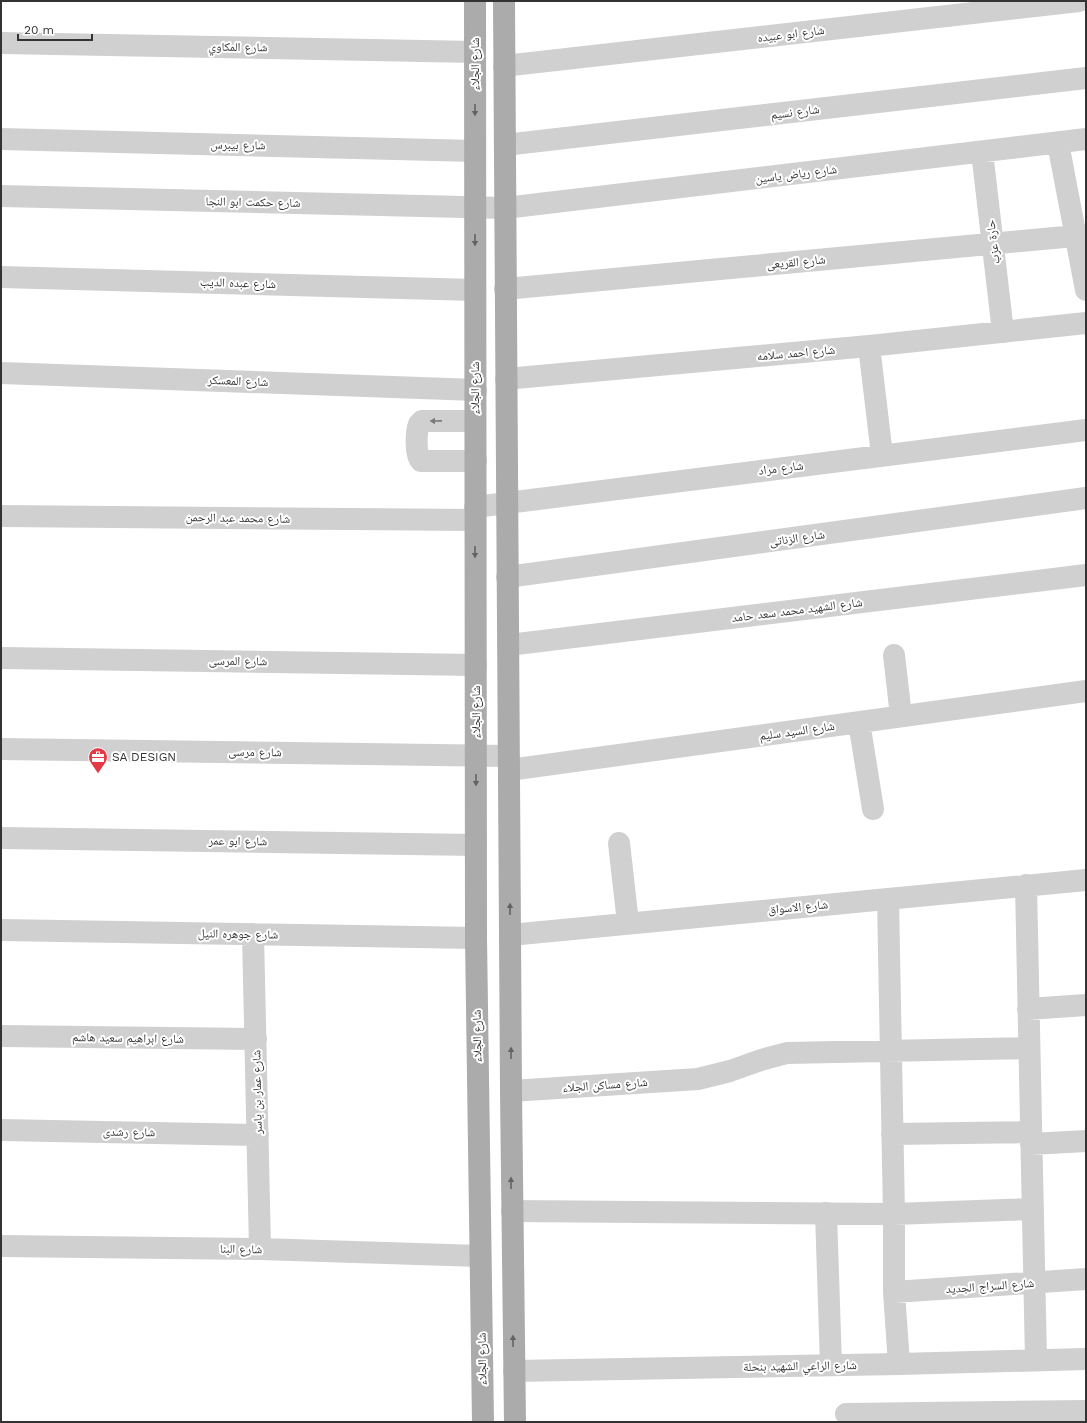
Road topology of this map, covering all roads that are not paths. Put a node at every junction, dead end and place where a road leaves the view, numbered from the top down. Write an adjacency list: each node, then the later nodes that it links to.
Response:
1 (475, 1): 5 (main road, شارع الجلاء)
2 (504, 1): 6 (main road)
3 (1079, 1): 6 (street, شارع ابو عبيده)
4 (1, 43): 5 (street, شارع المكاوي)
5 (475, 52): 12 (main road, شارع الجلاء, one-way to 12)
6 (504, 66): 11 (main road)
7 (1086, 78): 11 (street, شارع نسيم)
8 (1, 139): 12 (street, شارع بيبرس)
9 (1086, 139): 10 (street, شارع رياض ياسين)
10 (1058, 143): 13 (street, شارع رياض ياسين); 17 (street)
11 (505, 145): 16 (main road)
12 (475, 151): 15 (main road, شارع الجلاء)
13 (982, 152): 16 (street, شارع رياض ياسين); 18 (street, حارة عزب)
14 (1, 196): 15 (street, شارع حكمت ابو النجا)
15 (475, 207): 16 (street, شارع حكمت ابو النجا); 21 (main road, شارع الجلاء, one-way to 21)
16 (505, 208): 20 (main road)
17 (1081, 236): 18 (street, شارع القريعى); 22 (street)
18 (993, 244): 20 (street, شارع القريعى); 24 (street, حارة عزب)
19 (1, 277): 21 (street, شارع عبده الديب)
20 (506, 289): 27 (main road)
21 (475, 290): 28 (main road, شارع الجلاء)
22 (1086, 290)
23 (1086, 323): 24 (street, شارع احمد سلامه)
24 (1003, 332): 25 (street, شارع احمد سلامه)
25 (869, 346): 27 (street, شارع احمد سلامه); 31 (street)
26 (1, 373): 28 (street, شارع المعسكر)
27 (506, 379): 34 (main road)
28 (476, 390): 29 (main road, شارع الجلاء)
29 (476, 420): 32 (main road, شارع الجلاء); 32 (street, one-way to 32)
30 (1086, 430): 31 (street, شارع مراد)
31 (882, 455): 34 (street, شارع مراد)
32 (476, 461): 35 (main road, شارع الجلاء)
33 (1086, 498): 38 (street, شارع الزناتى)
34 (506, 503): 35 (street, شارع مراد); 38 (main road)
35 (475, 513): 36 (street, شارع محمد عبد الرحمن); 42 (main road, شارع الجلاء, one-way to 42)
36 (1, 516)
37 (1086, 575): 39 (street, شارع الشهيد محمد سعد حامد)
38 (507, 577): 39 (main road)
39 (508, 645): 48 (main road)
40 (894, 655): 44 (street)
41 (1, 658): 42 (street, شارع المرسى)
42 (476, 665): 47 (main road, شارع الجلاء)
43 (1086, 691): 44 (street, شارع السيد سليم)
44 (901, 716): 45 (street, شارع السيد سليم)
45 (859, 722): 48 (street, شارع السيد سليم); 49 (street)
46 (1, 749): 47 (street, شارع مرسى)
47 (476, 755): 48 (street, شارع مرسى); 52 (main road, شارع الجلاء, one-way to 52)
48 (509, 763): 59 (main road, one-way to 48)
49 (873, 809)
50 (1, 838): 52 (street, شارع ابو عمر)
51 (619, 843): 56 (street)
52 (476, 845): 60 (main road, شارع الجلاء)
53 (1086, 880): 54 (street, شارع الاسواق)
54 (1026, 885): 55 (street, شارع الاسواق); 62 (street)
55 (888, 899): 56 (street, شارع الاسواق); 66 (street)
56 (628, 923): 59 (street, شارع الاسواق)
57 (1, 930): 58 (street, شارع جوهره النيل)
58 (253, 934): 60 (street, شارع جوهره النيل); 64 (street, شارع عمار بن ياسر)
59 (510, 934): 67 (main road, one-way to 59)
60 (476, 938): 79 (main road, شارع الجلاء)
61 (1086, 1005): 62 (street)
62 (1028, 1009): 65 (street)
63 (1, 1036): 64 (street, شارع ابراهيم سعيد هاشم)
64 (256, 1039): 70 (street, شارع عمار بن ياسر)
65 (1029, 1048): 66 (street, شارع مساكن الجلاء); 71 (street)
66 (890, 1051): 67 (street, شارع مساكن الجلاء); 69 (street)
67 (511, 1091): 74 (main road, one-way to 67)
68 (1, 1130): 70 (street, شارع رشدى)
69 (892, 1134): 71 (street); 76 (street)
70 (258, 1135): 78 (street, شارع عمار بن ياسر)
71 (1031, 1138): 72 (street); 73 (street)
72 (1086, 1141)
73 (1033, 1209): 76 (street); 81 (street)
74 (512, 1211): 75 (street); 83 (main road)
75 (826, 1213): 76 (street); 88 (street)
76 (894, 1214): 82 (street)
77 (1, 1246): 78 (street, شارع البنا)
78 (260, 1249): 79 (street, شارع البنا)
79 (480, 1256): 84 (main road, شارع الجلاء)
80 (1086, 1279): 81 (street, شارع السراج الجديد)
81 (1035, 1283): 82 (street, شارع السراج الجديد); 86 (street)
82 (894, 1292): 87 (street)
83 (513, 1302): 84 (main road); 89 (main road, one-way to 83)
84 (481, 1303): 92 (main road, شارع الجلاء)
85 (1086, 1359): 86 (street, شارع الراعي الشهيد بنحلة)
86 (1036, 1360): 87 (street, شارع الراعي الشهيد بنحلة)
87 (899, 1364): 88 (street, شارع الراعي الشهيد بنحلة)
88 (830, 1365): 89 (street, شارع الراعي الشهيد بنحلة)
89 (514, 1371): 93 (main road)
90 (1086, 1410): 91 (street)
91 (846, 1414)
92 (483, 1422)
93 (515, 1422)

